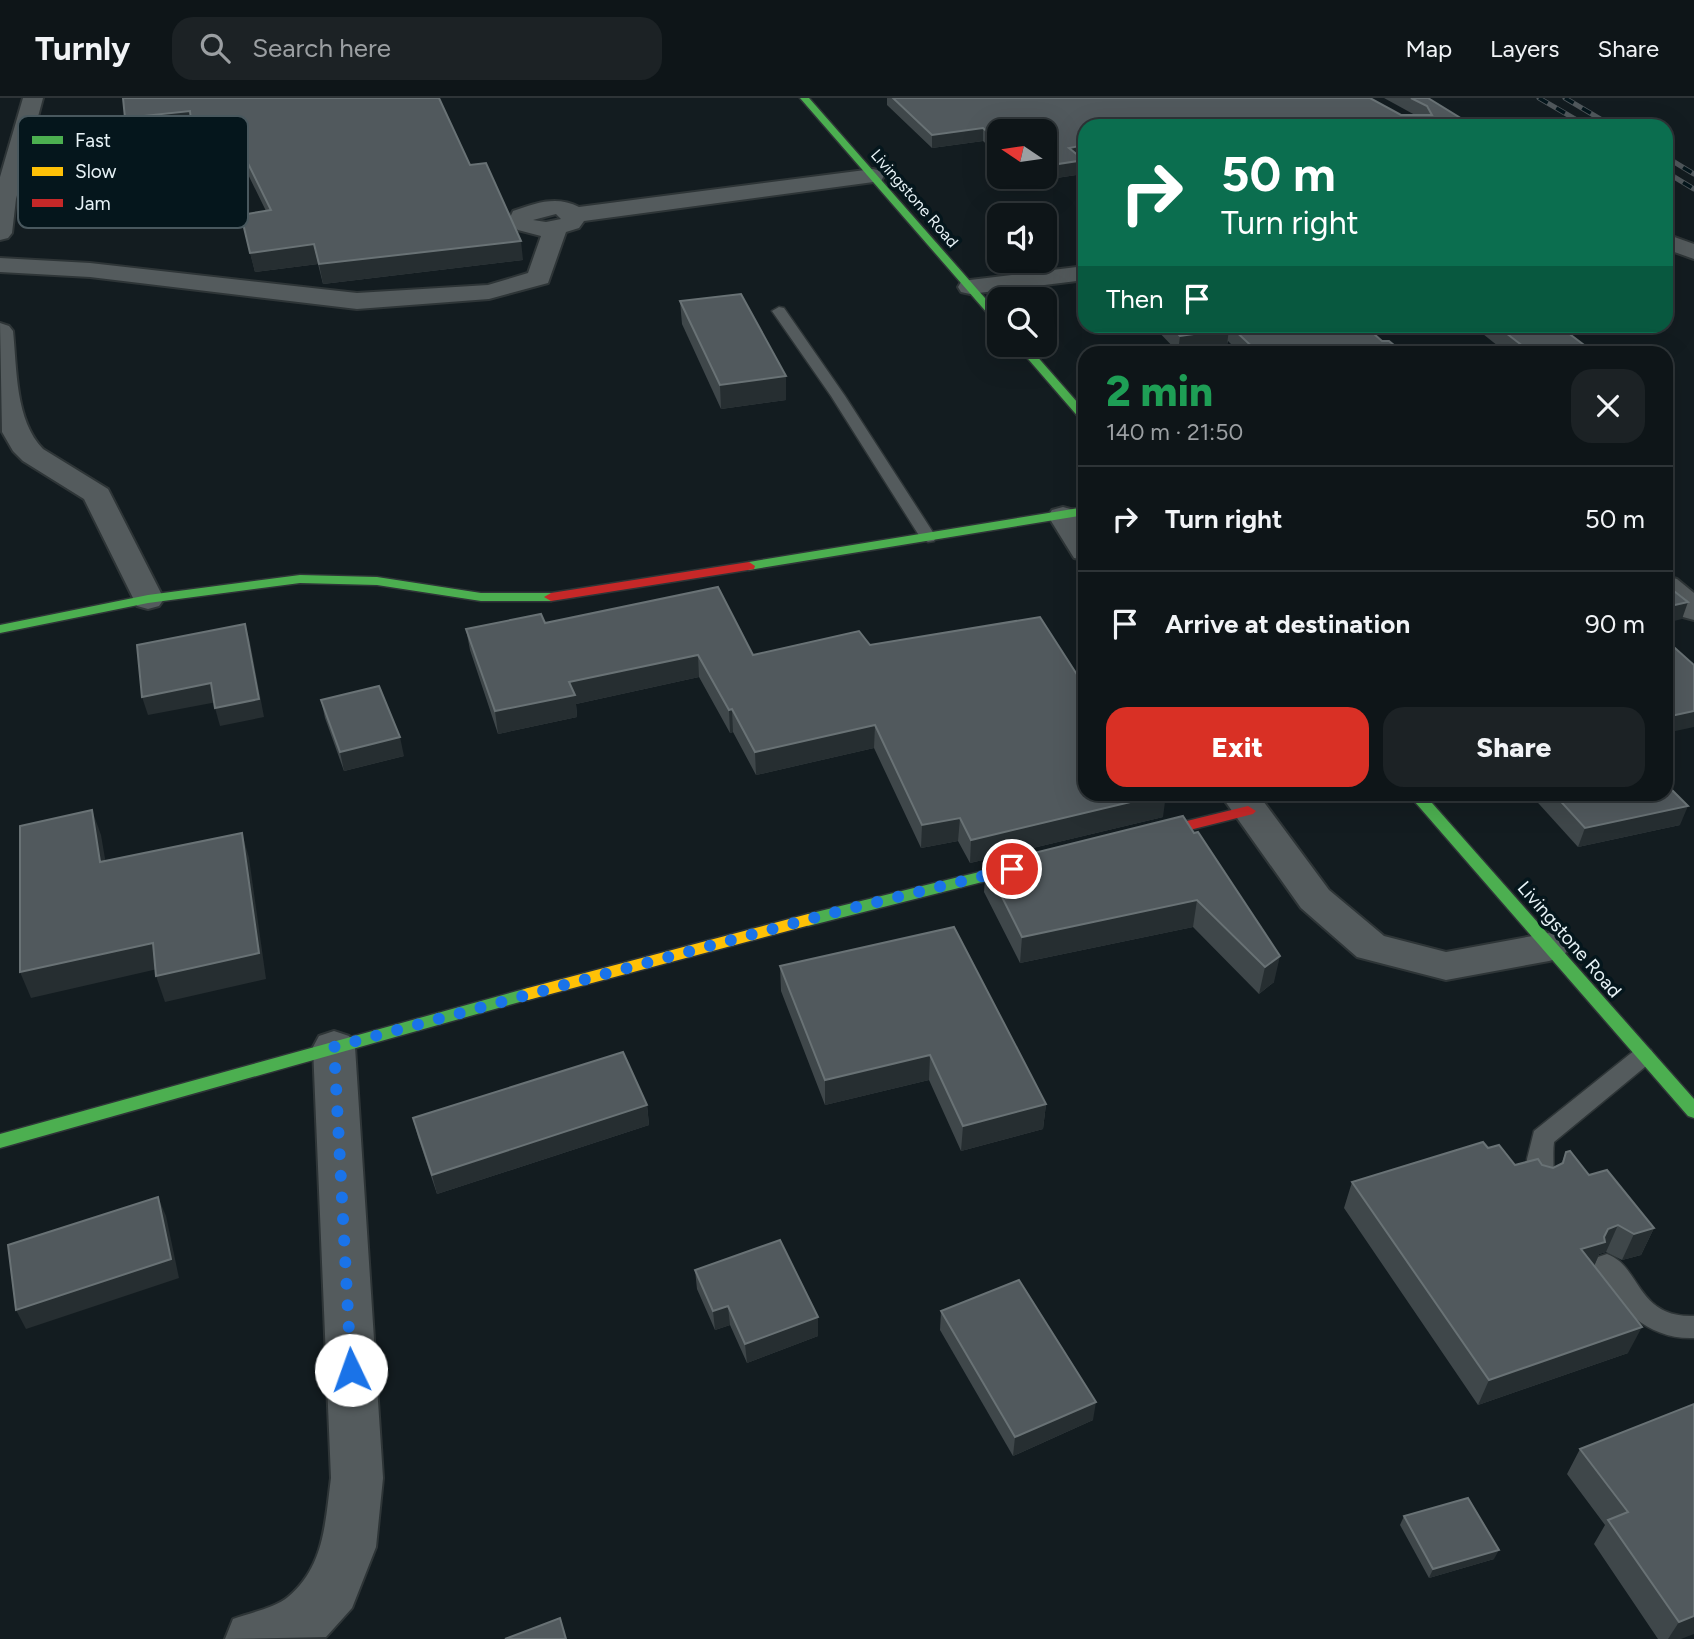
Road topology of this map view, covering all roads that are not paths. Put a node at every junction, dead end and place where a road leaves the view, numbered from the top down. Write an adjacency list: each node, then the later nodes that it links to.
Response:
1 (33, 98): 3 (street)
2 (804, 98): 5 (main road, Livingstone Road)
3 (28, 116)
4 (18, 148): 6 (street)
5 (873, 176): 10 (street); 12 (main road, Livingstone Road)
6 (3, 199): 7 (street)
7 (0, 233)
8 (1673, 244): 9 (street)
9 (1694, 252)
10 (0, 265)
11 (1078, 274): 12 (street)
12 (970, 287): 13 (main road, Livingstone Road)
13 (987, 306)
14 (779, 311): 19 (lane)
15 (0, 331): 21 (street)
16 (1032, 357): 17 (main road)
17 (1078, 410)
18 (1074, 513): 19 (main road)
19 (928, 537): 21 (main road)
20 (1673, 592): 22 (street)
21 (148, 599): 23 (main road)
22 (1694, 610)
23 (0, 629)
24 (1421, 801): 28 (main road, Livingstone Road)
25 (1243, 803): 26 (main road); 28 (street)
26 (1126, 841)
27 (1058, 857): 29 (main road)
28 (1549, 947): 30 (main road, Livingstone Road)
29 (334, 1047): 32 (main road); 36 (street)
30 (1643, 1056): 31 (main road, Livingstone Road); 33 (lane)
31 (1694, 1111)
32 (0, 1141)
33 (1541, 1182)
34 (1607, 1265): 35 (lane)
35 (1694, 1327)
36 (253, 1639)

